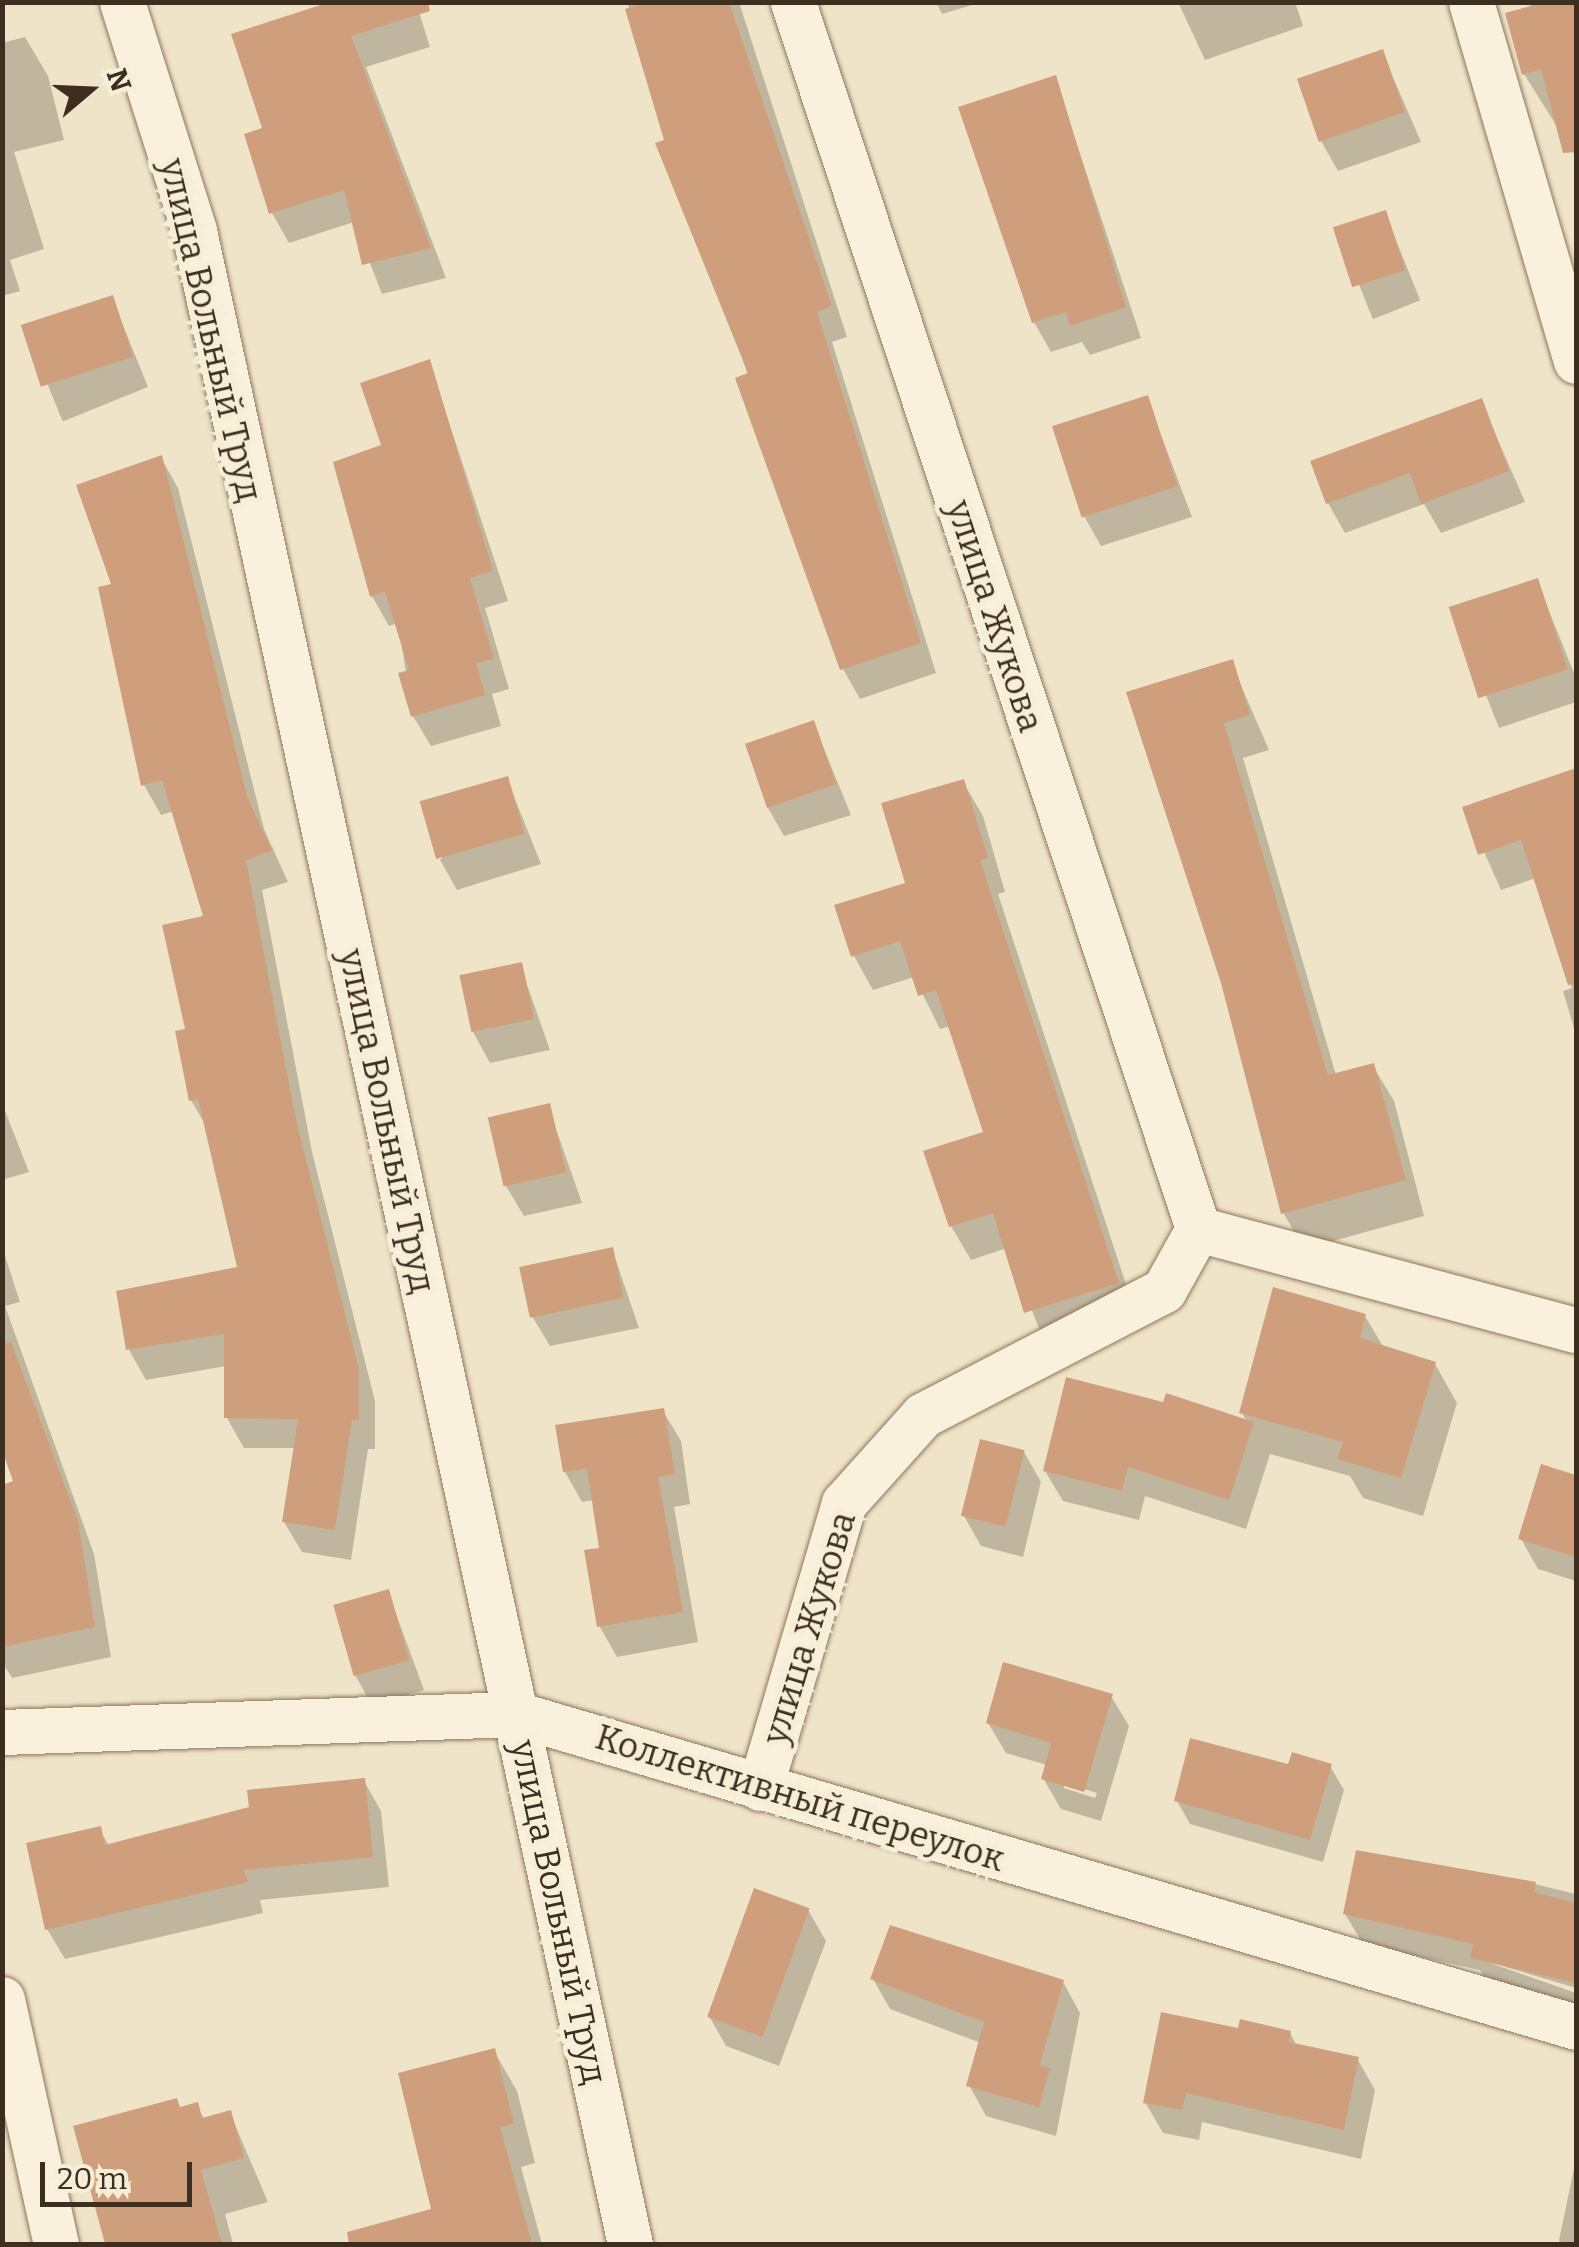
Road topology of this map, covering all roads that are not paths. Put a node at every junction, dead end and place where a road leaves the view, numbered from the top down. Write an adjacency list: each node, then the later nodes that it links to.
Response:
1 (122, 2): 7 (street, улица Вольный Труд)
2 (792, 2): 5 (street, улица Жукова)
3 (1471, 2): 4 (street)
4 (1576, 361)
5 (1198, 1230): 6 (street); 9 (street, улица Жукова)
6 (1576, 1330)
7 (516, 1714): 8 (street, Коллективный переулок); 9 (street, Коллективный переулок); 13 (street, улица Вольный Труд)
8 (2, 1732)
9 (760, 1788): 11 (street, Коллективный переулок)
10 (2, 1999): 12 (street)
11 (1576, 2027)
12 (56, 2244)
13 (630, 2244)

